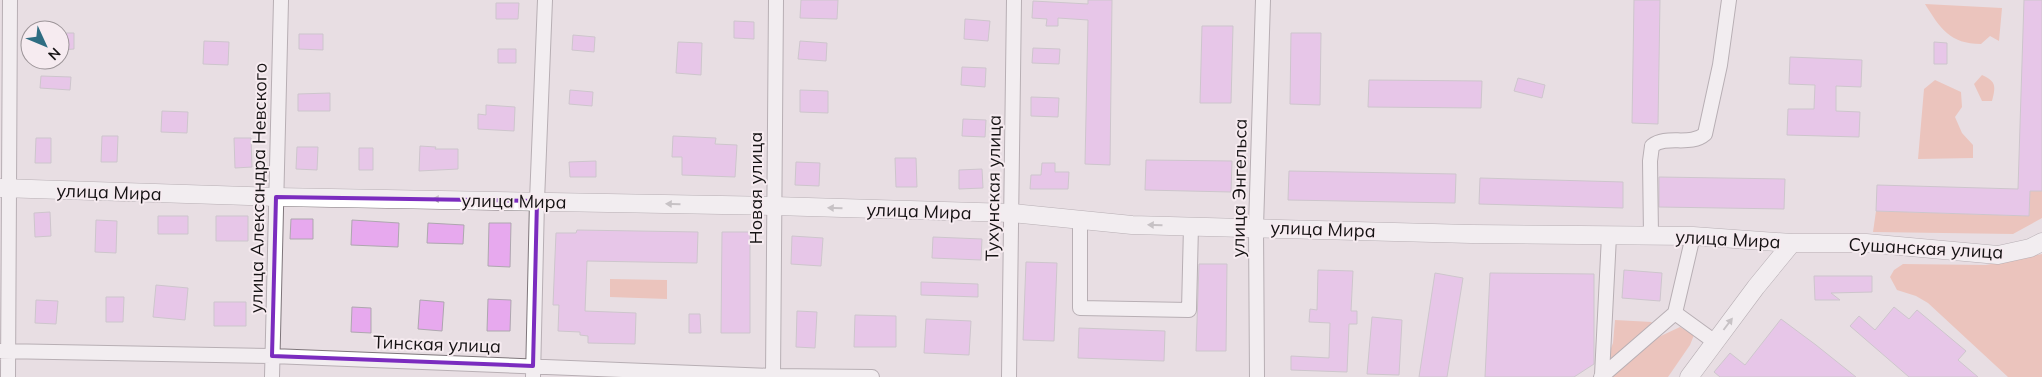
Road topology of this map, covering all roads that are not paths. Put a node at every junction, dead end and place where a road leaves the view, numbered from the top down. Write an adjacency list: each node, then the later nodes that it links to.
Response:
1 (10, 0): 8 (street)
2 (281, 0): 9 (street, улица Александра Невского)
3 (545, 0): 10 (street)
4 (776, 0): 11 (street, Новая улица)
5 (1014, 0): 12 (street, Тухунская улица)
6 (1263, 0): 15 (street, улица Энгельса)
7 (1730, 0): 17 (street)
8 (4, 188): 9 (main road, улица Мира); 24 (street)
9 (276, 198): 10 (main road, улица Мира, one-way to 9); 25 (street, улица Александра Невского)
10 (537, 200): 11 (main road, улица Мира, one-way to 10); 26 (street)
11 (774, 206): 12 (main road, улица Мира, one-way to 11); 27 (street, Новая улица)
12 (1012, 213): 13 (main road, улица Мира); 32 (street, Тухунская улица)
13 (1080, 221): 14 (main road, улица Мира, one-way to 13); 14 (street)
14 (1191, 226): 15 (main road, улица Мира)
15 (1256, 227): 16 (main road, улица Мира); 33 (street, улица Энгельса)
16 (1609, 236): 17 (main road, улица Мира); 28 (street)
17 (1651, 236): 18 (main road, улица Мира)
18 (1693, 236): 20 (main road, улица Мира); 22 (street)
19 (2042, 242): 21 (main road, Сушанская улица)
20 (1792, 243): 21 (main road, улица Мира); 23 (main road, one-way to 20)
21 (1837, 244)
22 (1675, 313): 23 (street); 28 (street)
23 (1715, 342): 34 (main road)
24 (4, 351): 25 (street, Тинская улица); 29 (street)
25 (272, 356): 26 (street, Тинская улица); 30 (street, улица Александра Невского)
26 (533, 372): 27 (street, Тинская улица)
27 (773, 376): 31 (street, Тинская улица)
28 (1602, 376)
29 (8, 377)
30 (272, 377)
31 (872, 377)
32 (1009, 377)
33 (1257, 377)
34 (1689, 377)

